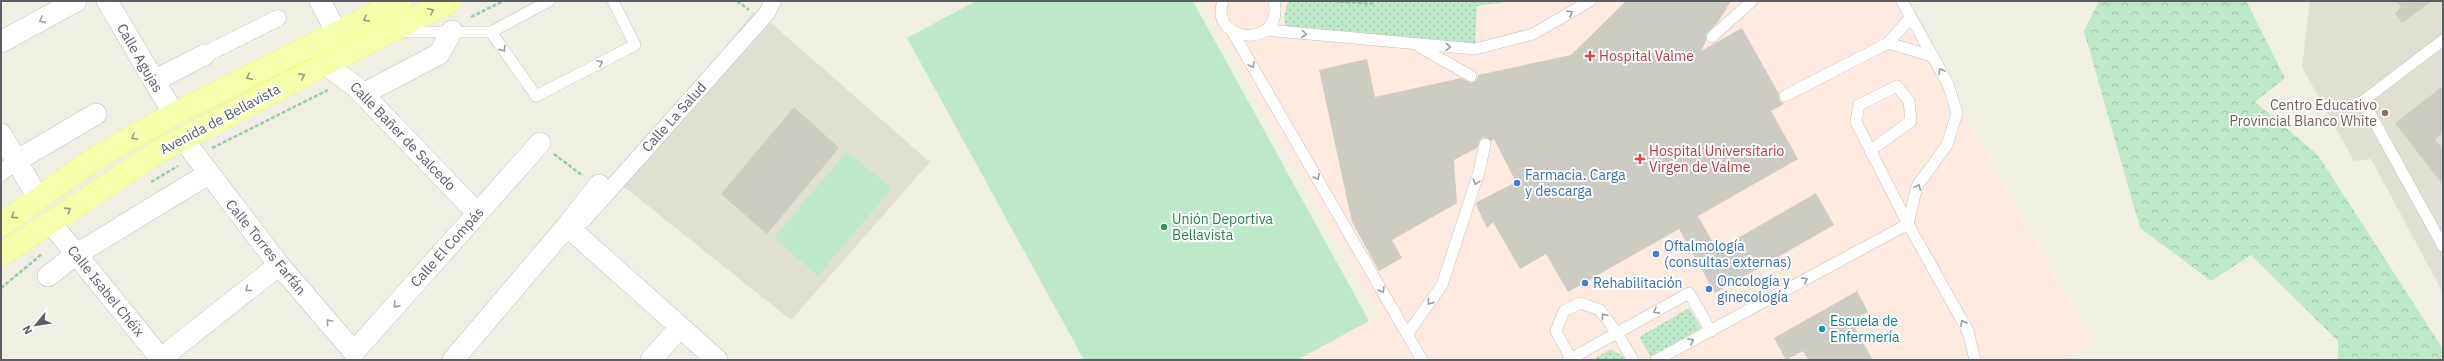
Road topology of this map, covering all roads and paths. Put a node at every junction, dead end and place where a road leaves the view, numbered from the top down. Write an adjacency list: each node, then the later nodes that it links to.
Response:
1 (76, 1): 29 (street, one-way to 29)
2 (107, 1): 36 (street, Calle Agujas)
3 (400, 1): 26 (main road, Avenida de Bellavista, one-way to 26)
4 (450, 1): 24 (main road, Avenida de Bellavista, one-way to 4)
5 (503, 1): 21 (path)
6 (549, 1): 25 (lane)
7 (613, 1): 25 (lane, one-way to 7)
8 (773, 1): 56 (street, Calle La Salud)
9 (1215, 1): 18 (lane)
10 (1223, 1): 18 (lane)
11 (1274, 1): 22 (lane)
12 (1334, 1): 13 (path)
13 (1376, 1)
14 (1590, 1): 31 (lane, one-way to 14)
15 (1752, 1): 27 (lane)
16 (1902, 1): 20 (lane)
17 (326, 3): 26 (street)
18 (1221, 13): 23 (lane)
19 (278, 18): 32 (street)
20 (1911, 18): 30 (lane); 33 (lane)
21 (458, 26): 24 (lane); 25 (lane); 38 (street)
22 (1266, 30): 23 (lane); 31 (lane, one-way to 31)
23 (1232, 31): 66 (lane, one-way to 66)
24 (389, 32): 34 (main road, Avenida de Bellavista)
25 (491, 32)
26 (337, 33): 41 (main road, Avenida de Bellavista, one-way to 41)
27 (1712, 37)
28 (2443, 40): 57 (lane)
29 (1, 42)
30 (1888, 43): 33 (lane); 39 (lane)
31 (1416, 45): 35 (lane)
32 (204, 55): 36 (street)
33 (1932, 56): 54 (lane, one-way to 33)
34 (325, 64): 38 (street, Calle Bañer de Salcedo); 43 (main road, Avenida de Bellavista, one-way to 34)
35 (1471, 76)
36 (154, 81): 41 (street, Calle Agujas)
37 (329, 89): 47 (path)
38 (363, 94): 52 (street, Calle Bañer de Salcedo)
39 (1785, 96)
40 (96, 114): 48 (street)
41 (174, 114): 51 (main road, Avenida de Bellavista, one-way to 51)
42 (1, 134): 48 (street)
43 (183, 139): 49 (street, Calle Torres Farfán); 53 (main road, Avenida de Bellavista, one-way to 43)
44 (540, 143): 50 (path); 52 (street, Calle El Compás)
45 (1486, 144): 66 (lane, one-way to 66)
46 (1870, 151): 46 (lane); 54 (lane)
47 (205, 152)
48 (9, 167): 51 (street)
49 (208, 174): 59 (street); 61 (street, Calle Torres Farfán)
50 (592, 182): 56 (street, Calle La Salud)
51 (38, 198): 55 (main road, Avenida de Bellavista, one-way to 55)
52 (477, 213): 68 (street, Calle El Compás, one-way to 68)
53 (50, 222): 59 (street, Calle Isabel Chéix); 60 (main road, Avenida de Bellavista)
54 (1908, 224): 65 (lane, one-way to 54); 77 (lane, one-way to 54)
55 (1, 225)
56 (570, 229): 64 (street); 71 (street, Calle La Salud)
57 (2443, 246)
58 (46, 250): 63 (path)
59 (77, 254): 62 (street); 69 (street, Calle Isabel Chéix)
60 (1, 255)
61 (279, 265): 68 (street, Calle Torres Farfán, one-way to 61); 69 (street, one-way to 69)
62 (48, 276)
63 (1, 288)
64 (680, 327): 72 (street); 73 (street)
65 (1711, 331): 67 (lane, one-way to 67); 76 (lane, one-way to 65)
66 (1408, 333): 74 (lane)
67 (1617, 333): 70 (lane); 70 (lane, one-way to 70); 75 (lane)
68 (354, 352)
69 (160, 359)
70 (1569, 359)
71 (453, 360)
72 (651, 360)
73 (717, 360)
74 (1422, 360)
75 (1633, 360)
76 (1656, 360)
77 (1975, 360)

